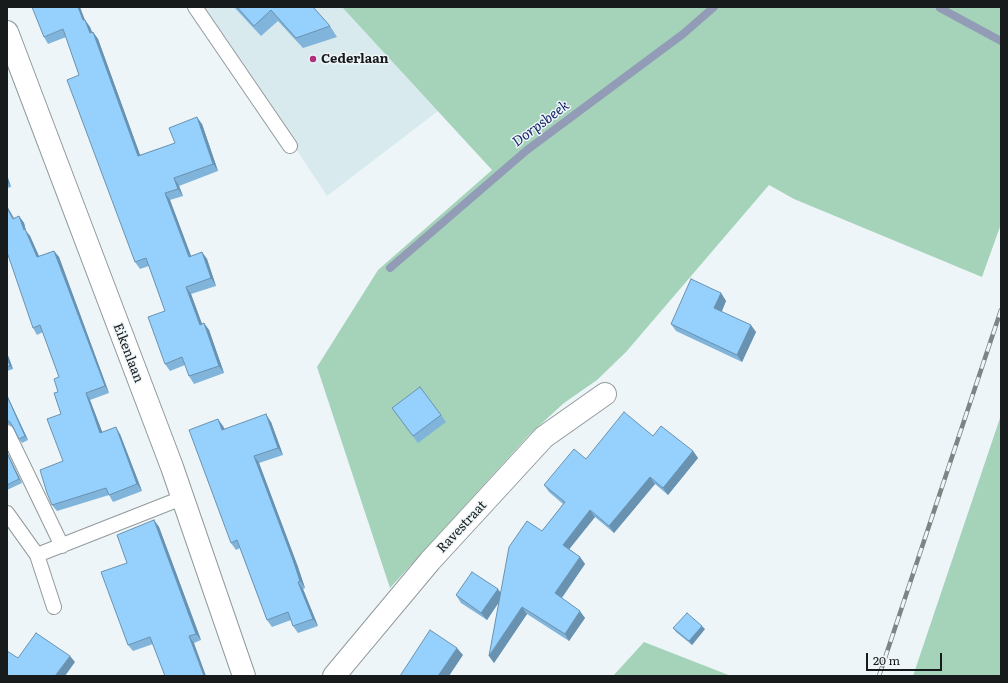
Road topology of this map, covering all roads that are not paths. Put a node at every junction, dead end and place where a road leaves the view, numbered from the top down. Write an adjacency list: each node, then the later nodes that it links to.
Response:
1 (196, 7): 4 (lane)
2 (7, 32): 3 (street, Eikenlaan)
3 (14, 74): 7 (street, Eikenlaan)
4 (290, 146)
5 (605, 394): 13 (street, Ravestraat)
6 (7, 432): 9 (lane)
7 (182, 498): 9 (lane); 12 (street, Eikenlaan)
8 (7, 513): 10 (lane)
9 (62, 546): 10 (lane)
10 (37, 556): 11 (lane)
11 (54, 607)
12 (244, 676)
13 (334, 676)

